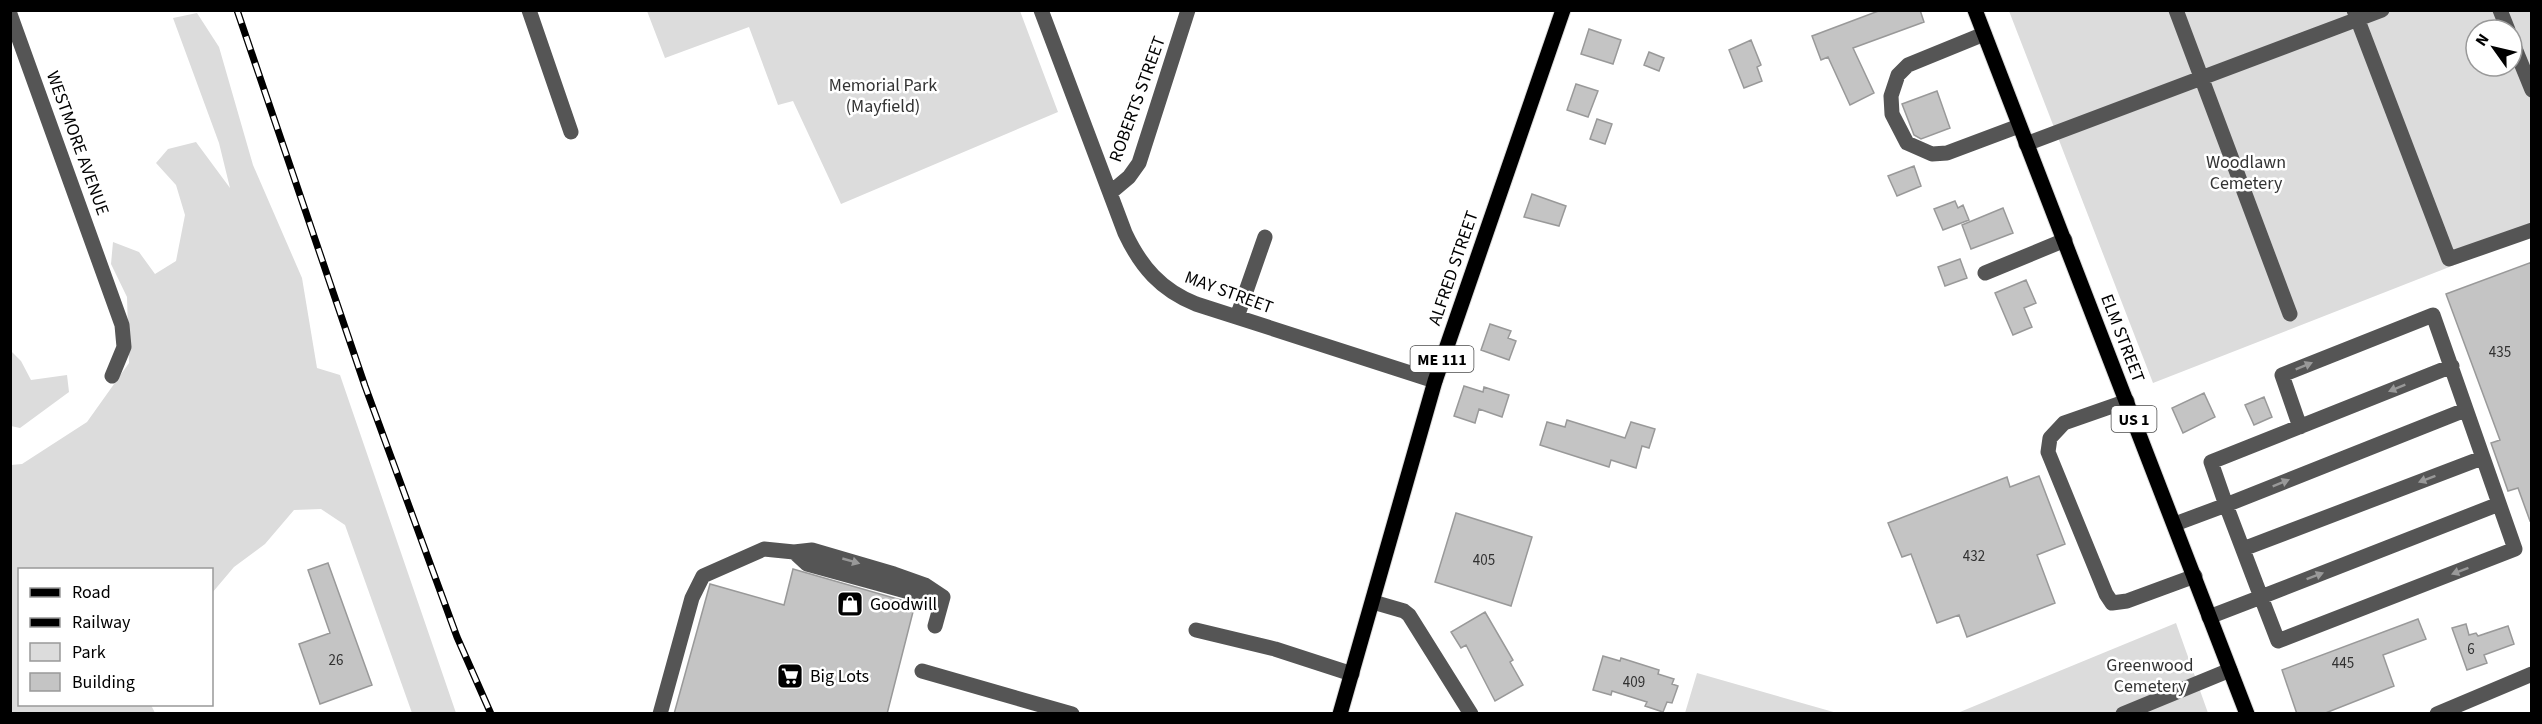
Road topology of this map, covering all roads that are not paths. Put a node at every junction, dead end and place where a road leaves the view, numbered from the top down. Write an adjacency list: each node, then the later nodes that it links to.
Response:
1 (529, 10): 15 (street)
2 (1041, 10): 17 (street, MAY STREET)
3 (1188, 10): 17 (street, ROBERTS STREET)
4 (1563, 10): 26 (main road, ALFRED STREET / ME 111)
5 (1975, 10): 10 (main road, ELM STREET / US 1)
6 (2176, 10): 12 (street)
7 (2382, 10): 9 (street)
8 (10, 14): 25 (street, WESTMORE AVENUE)
9 (2355, 15): 12 (street); 18 (street)
10 (1984, 34): 14 (main road, ELM STREET / US 1); 14 (street)
11 (2524, 70): 13 (street)
12 (2202, 77): 16 (street); 22 (street)
13 (2532, 90)
14 (2019, 126): 16 (main road, ELM STREET / US 1)
15 (571, 132)
16 (2026, 144): 20 (main road, ELM STREET / US 1)
17 (1110, 193): 23 (street, MAY STREET)
18 (2532, 230)
19 (1265, 237): 23 (street)
20 (2065, 240): 21 (street); 27 (main road, ELM STREET / US 1)
21 (1986, 273)
22 (2290, 314)
23 (1237, 317): 26 (street, MAY STREET)
24 (2452, 366): 28 (street); 29 (street, one-way to 29); 29 (street, one-way to 24)
25 (112, 376)
26 (1435, 381): 37 (main road, ALFRED STREET / ME 111)
27 (2127, 401): 33 (main road, ELM STREET / US 1); 35 (street)
28 (2465, 410): 30 (street); 32 (street, one-way to 28)
29 (2300, 427): 32 (street)
30 (2482, 458): 31 (street); 34 (street, one-way to 34)
31 (2499, 504): 36 (street, one-way to 31); 36 (street, one-way to 36)
32 (2226, 505): 33 (street); 34 (street)
33 (2175, 524): 35 (main road, ELM STREET / US 1)
34 (2243, 549): 36 (street)
35 (2195, 576): 38 (main road, ELM STREET / US 1)
36 (2261, 597): 38 (street)
37 (1373, 602): 43 (main road, ALFRED STREET / ME 111); 49 (street)
38 (2210, 617): 41 (main road, ELM STREET / US 1)
39 (935, 626): 46 (street)
40 (1196, 630): 43 (street)
41 (2230, 670): 50 (street); 51 (main road, ELM STREET / US 1)
42 (922, 672): 47 (street)
43 (1352, 674): 48 (main road, ALFRED STREET / ME 111)
44 (2532, 674): 45 (street)
45 (2466, 708): 52 (street)
46 (660, 714)
47 (1072, 714)
48 (1340, 714)
49 (1471, 714)
50 (2122, 714)
51 (2247, 714)
52 (2437, 714)

